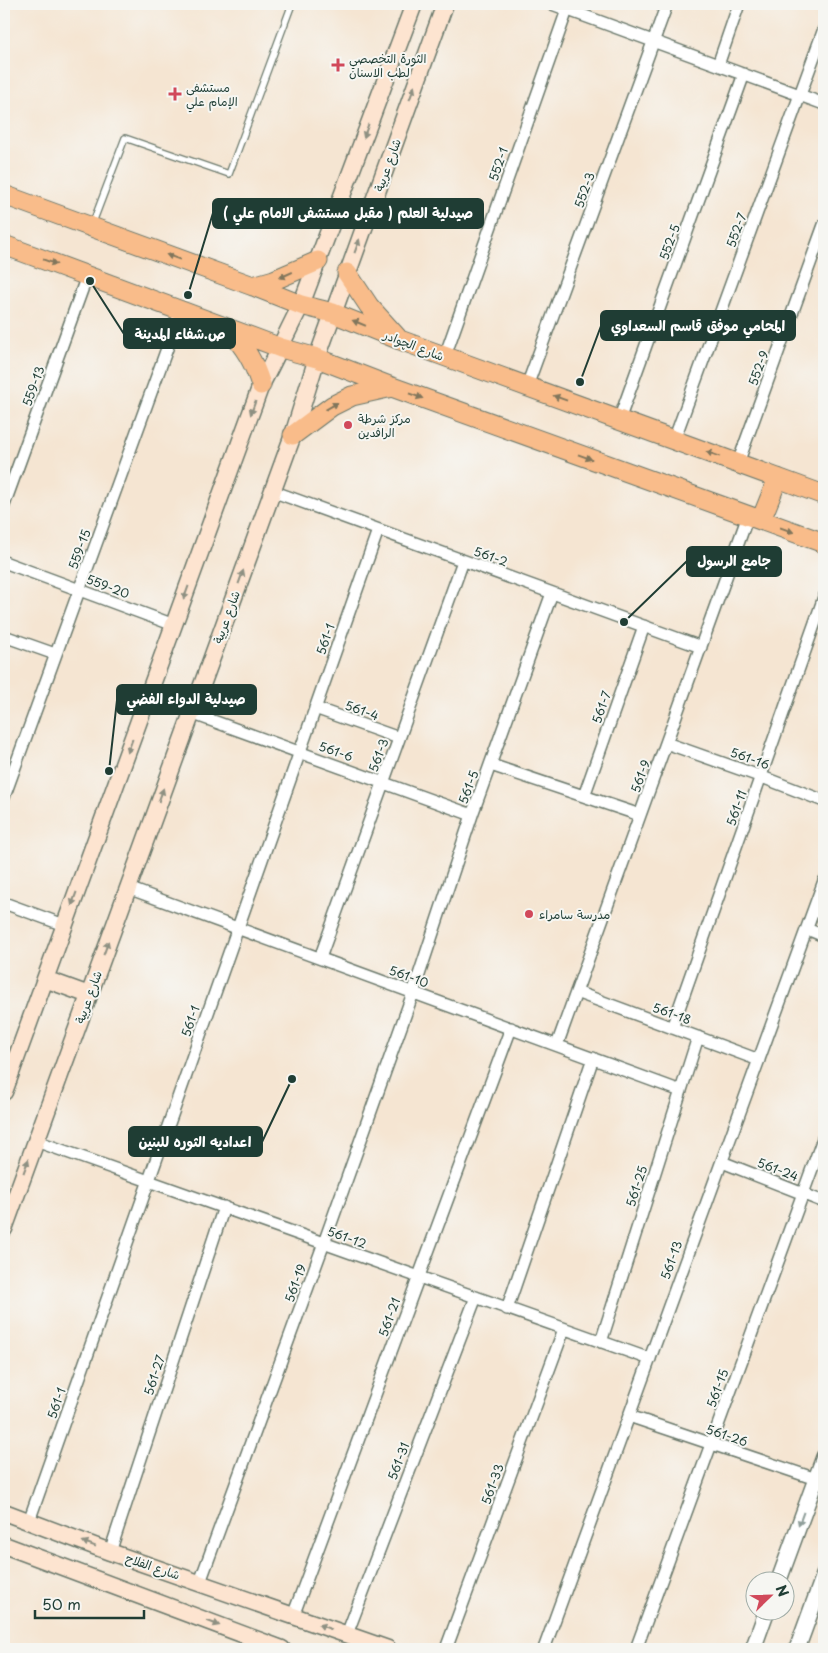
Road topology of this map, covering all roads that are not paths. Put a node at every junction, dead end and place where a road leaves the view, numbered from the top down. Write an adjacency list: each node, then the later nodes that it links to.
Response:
1 (292, 4): 16 (lane)
2 (414, 4): 18 (main road, one-way to 18)
3 (445, 4): 19 (main road, شارع عربية, one-way to 3)
4 (552, 4): 7 (street)
5 (668, 4): 9 (street, 552-3)
6 (739, 4): 10 (street)
7 (567, 10): 9 (street); 28 (street, 552-1)
8 (824, 29): 12 (street, 552-7)
9 (654, 41): 10 (street); 31 (street, 552-3)
10 (718, 65): 11 (street)
11 (744, 74): 12 (street); 33 (street, 552-5)
12 (800, 95): 13 (street); 35 (street, 552-7)
13 (824, 104)
14 (4, 195): 16 (main road, شارع الچوادر)
15 (824, 225): 36 (street, 552-9)
16 (91, 227): 21 (main road, شارع الچوادر, one-way to 16)
17 (4, 245): 20 (main road, one-way to 20)
18 (318, 261): 21 (main road, one-way to 21); 22 (main road)
19 (347, 273): 24 (main road, شارع عربية); 26 (main road)
20 (87, 276): 23 (main road); 40 (street, 559-13)
21 (253, 286): 22 (main road, شارع الچوادر)
22 (301, 305): 24 (main road, شارع الچوادر); 27 (main road)
23 (181, 310): 25 (main road); 46 (street, 559-15)
24 (333, 313): 26 (main road, شارع الچوادر, one-way to 24); 29 (main road, شارع عربية)
25 (226, 326): 27 (main road); 30 (main road)
26 (400, 340): 28 (main road, شارع الچوادر)
27 (281, 348): 29 (main road); 30 (main road)
28 (445, 356): 31 (main road, شارع الچوادر)
29 (317, 358): 32 (main road); 34 (main road, شارع عربية)
30 (262, 385): 49 (main road, one-way to 49)
31 (527, 386): 33 (main road, شارع الچوادر, one-way to 31)
32 (392, 387): 34 (main road, one-way to 32); 41 (main road, one-way to 41)
33 (619, 420): 35 (main road, شارع الچوادر)
34 (293, 435): 38 (main road, شارع عربية)
35 (674, 440): 36 (main road, شارع الچوادر, one-way to 35)
36 (738, 463): 37 (main road, شارع الچوادر)
37 (778, 478): 39 (main road, شارع الچوادر); 41 (main road)
38 (272, 491): 42 (street, 561-2); 55 (main road, شارع عربية, one-way to 38)
39 (824, 495)
40 (4, 505)
41 (754, 518): 43 (main road, one-way to 43); 52 (street, 561-9)
42 (378, 530): 44 (street, 561-2); 54 (street, 561-1)
43 (824, 544)
44 (462, 560): 47 (street, 561-2); 56 (street, 561-3)
45 (4, 562): 46 (street, 559-20)
46 (79, 589): 49 (street, 559-20); 53 (street, 559-15)
47 (552, 593): 50 (street, 561-2); 59 (street, 561-5)
48 (824, 597): 60 (street, 561-11)
49 (174, 625): 70 (main road, one-way to 70)
50 (644, 626): 52 (street, 561-2); 62 (street, 561-7)
51 (4, 636): 53 (street)
52 (701, 647): 57 (street, 561-9)
53 (56, 654): 63 (street, 559-15)
54 (315, 708): 56 (street, 561-4); 58 (street, 561-1)
55 (191, 713): 58 (street, 561-6); 68 (main road, شارع عربية, one-way to 55)
56 (399, 738): 61 (street, 561-3)
57 (666, 743): 60 (street, 561-16); 66 (street, 561-9)
58 (299, 752): 61 (street, 561-6); 71 (street, 561-1)
59 (491, 765): 62 (street); 65 (street, 561-5)
60 (762, 777): 64 (street, 561-16); 80 (street, 561-11)
61 (383, 782): 65 (street, 561-6); 74 (street, 561-3)
62 (584, 796): 66 (street)
63 (4, 797)
64 (824, 801)
65 (472, 814): 76 (street, 561-5)
66 (640, 815): 77 (street, 561-9)
67 (824, 881): 72 (street, 561-13)
68 (128, 888): 71 (street, 561-10); 78 (main road, شارع عربية, one-way to 68)
69 (4, 903): 70 (street)
70 (64, 925): 75 (main road)
71 (237, 928): 74 (street, 561-10); 90 (street, 561-1)
72 (807, 929): 73 (street); 84 (street, 561-13)
73 (824, 936)
74 (320, 958): 76 (street, 561-10)
75 (45, 979): 78 (main road); 86 (main road)
76 (413, 992): 79 (street, 561-10); 95 (street, 561-19)
77 (576, 992): 80 (street, 561-18); 82 (street, 561-9)
78 (89, 995): 88 (main road, شارع عربية)
79 (511, 1028): 82 (street, 561-10); 96 (street, 561-21)
80 (672, 1028): 81 (street, 561-18)
81 (698, 1038): 84 (street, 561-18); 85 (street, 561-25)
82 (557, 1045): 83 (street, 561-10)
83 (593, 1058): 85 (street, 561-10); 98 (street)
84 (759, 1060): 89 (street, 561-13)
85 (681, 1091): 100 (street, 561-25)
86 (4, 1092)
87 (824, 1136): 91 (street, 561-15)
88 (36, 1141): 90 (street, 561-12); 94 (main road, شارع عربية, one-way to 88)
89 (722, 1162): 91 (street, 561-24); 101 (street, 561-13)
90 (149, 1181): 93 (street, 561-12); 107 (street, 561-1)
91 (803, 1194): 92 (street, 561-24); 103 (street, 561-15)
92 (824, 1202)
93 (224, 1207): 95 (street, 561-12); 109 (street, 561-27)
94 (4, 1229)
95 (324, 1243): 96 (street, 561-12); 112 (street, 561-19)
96 (419, 1277): 97 (street, 561-12); 113 (street, 561-21)
97 (476, 1297): 98 (street, 561-12); 115 (street, 561-31)
98 (507, 1309): 99 (street, 561-12)
99 (564, 1329): 100 (street, 561-12); 118 (street, 561-33)
100 (601, 1342): 101 (street, 561-12)
101 (650, 1360): 102 (street, 561-13)
102 (629, 1416): 103 (street, 561-26); 119 (street, 561-13)
103 (712, 1444): 105 (street, 561-26); 120 (street, 561-15)
104 (824, 1457): 105 (street)
105 (816, 1479): 110 (street, one-way to 110)
106 (4, 1512): 107 (main road, شارع الفلاح)
107 (29, 1521): 109 (main road, شارع الفلاح, one-way to 107)
108 (4, 1545): 116 (main road, one-way to 116)
109 (110, 1552): 112 (main road, شارع الفلاح)
110 (783, 1570)
111 (824, 1575): 122 (street)
112 (200, 1582): 113 (main road, شارع الفلاح)
113 (293, 1616): 115 (main road, شارع الفلاح, one-way to 113)
114 (764, 1620): 121 (street)
115 (347, 1634): 117 (main road, شارع الفلاح)
116 (282, 1649)
117 (388, 1649)
118 (446, 1649)
119 (544, 1649)
120 (636, 1649)
121 (753, 1649)
122 (797, 1649)

